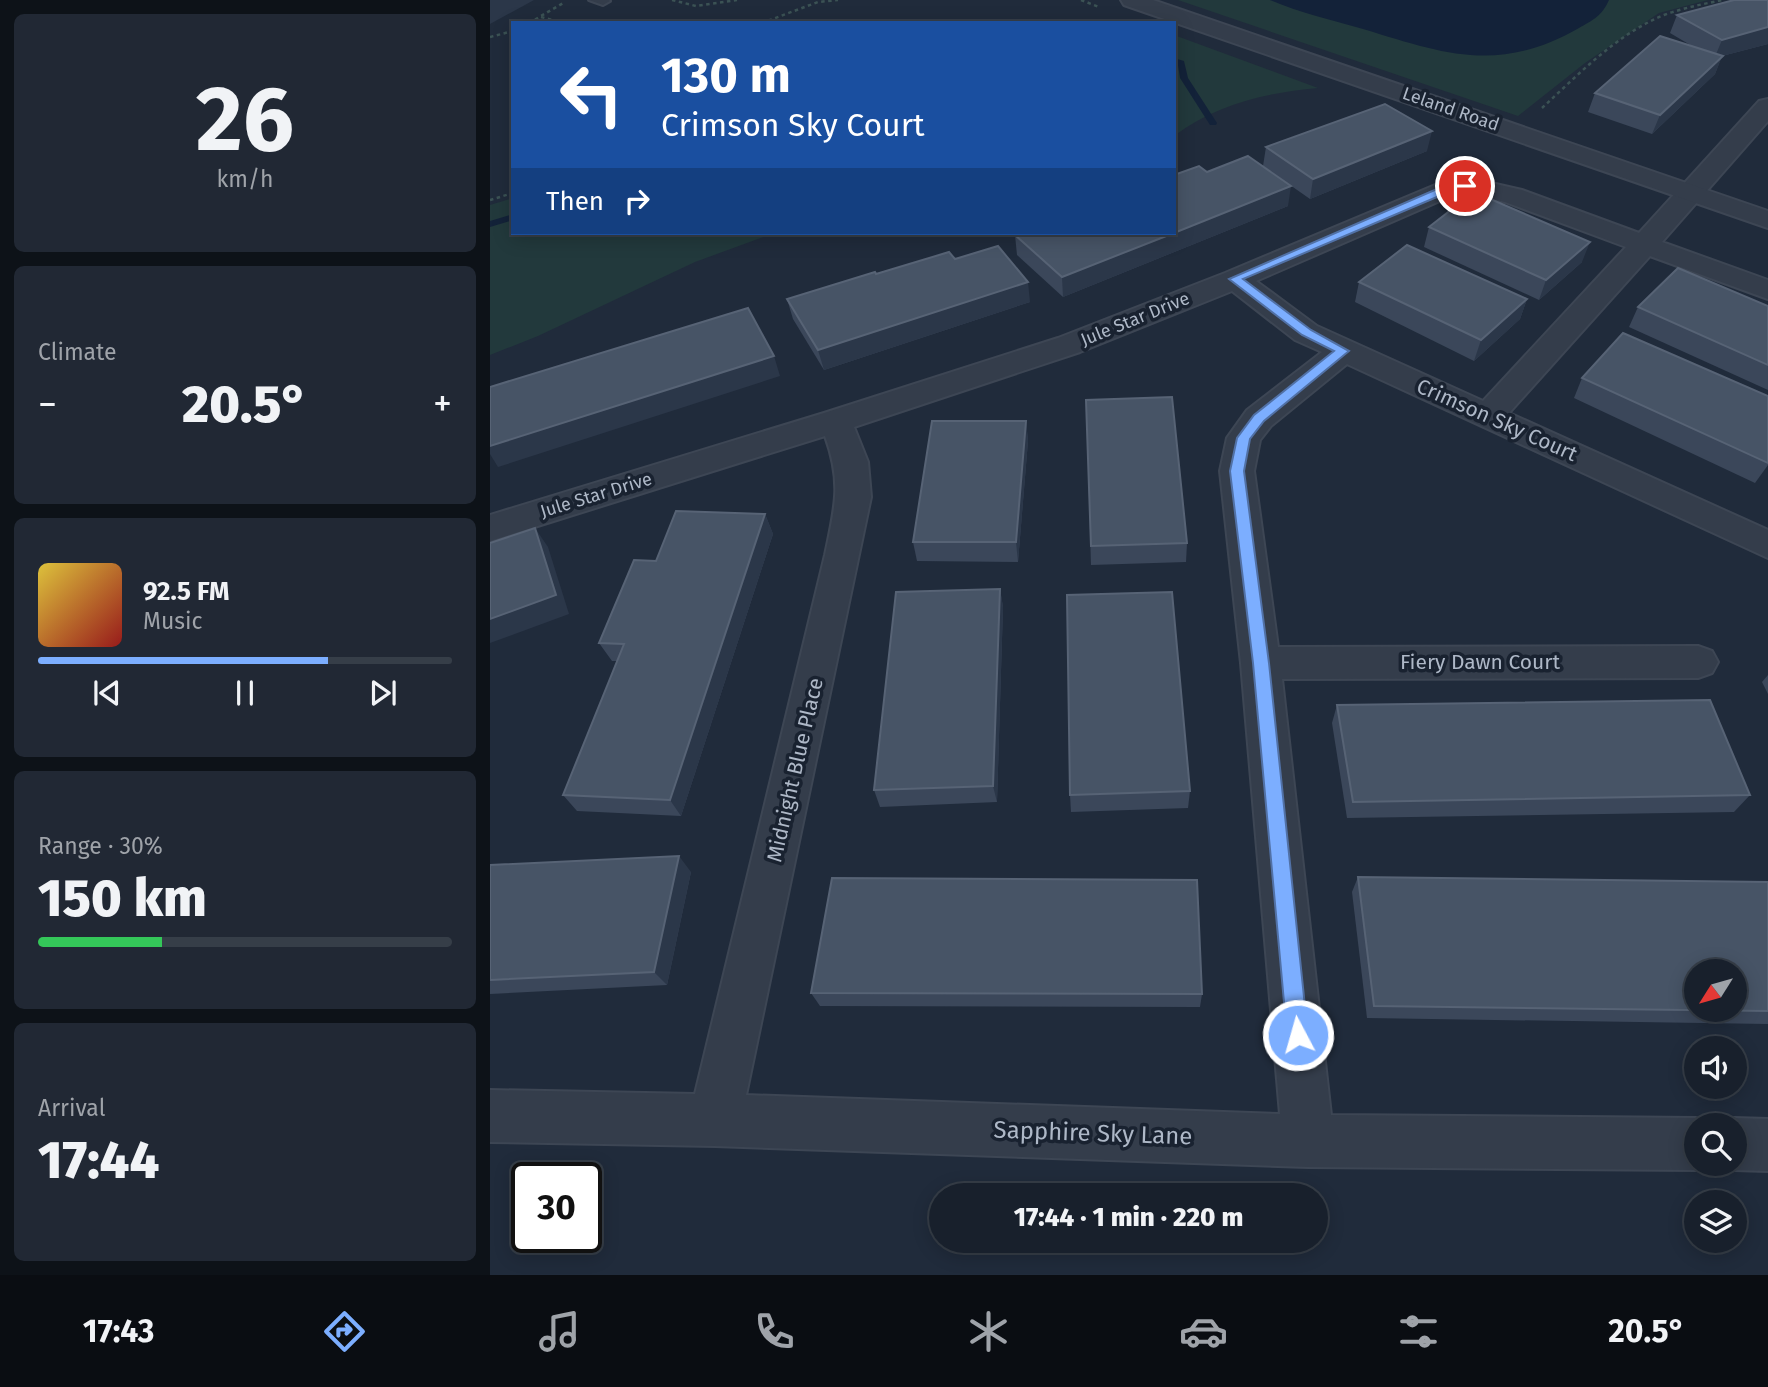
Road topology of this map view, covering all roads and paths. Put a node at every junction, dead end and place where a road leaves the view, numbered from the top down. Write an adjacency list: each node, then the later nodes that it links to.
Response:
1 (569, 0): 7 (path)
2 (672, 0): 3 (path)
3 (737, 0)
4 (838, 0): 10 (path)
5 (1132, 0): 14 (street, Leland Road)
6 (1723, 0): 14 (path)
7 (540, 17): 8 (path); 9 (path)
8 (533, 21)
9 (556, 21)
10 (767, 21)
11 (511, 32): 12 (path)
12 (490, 37)
13 (1768, 106): 15 (street)
14 (1517, 132): 15 (street, Leland Road)
15 (1689, 193): 18 (street, Leland Road); 19 (street)
16 (511, 194): 17 (path)
17 (490, 200)
18 (1768, 220)
19 (1642, 245): 20 (street, Jule Star Drive); 21 (street, Jule Star Drive); 23 (street)
20 (1235, 279): 22 (street, Crimson Sky Court); 24 (street, Jule Star Drive)
21 (1768, 290)
22 (1343, 351): 23 (street, Crimson Sky Court); 28 (street)
23 (1489, 415): 26 (street, Crimson Sky Court)
24 (836, 421): 25 (street, Jule Star Drive); 30 (street, Midnight Blue Place)
25 (490, 528)
26 (1768, 545)
27 (1698, 662): 28 (street, Fiery Dawn Court)
28 (1261, 663): 31 (street)
29 (490, 1116): 30 (street, Sapphire Sky Lane)
30 (715, 1120): 31 (street, Sapphire Sky Lane)
31 (1308, 1141): 32 (street, Sapphire Sky Lane)
32 (1684, 1144)
33 (1747, 1144): 34 (street)
34 (1768, 1145)

